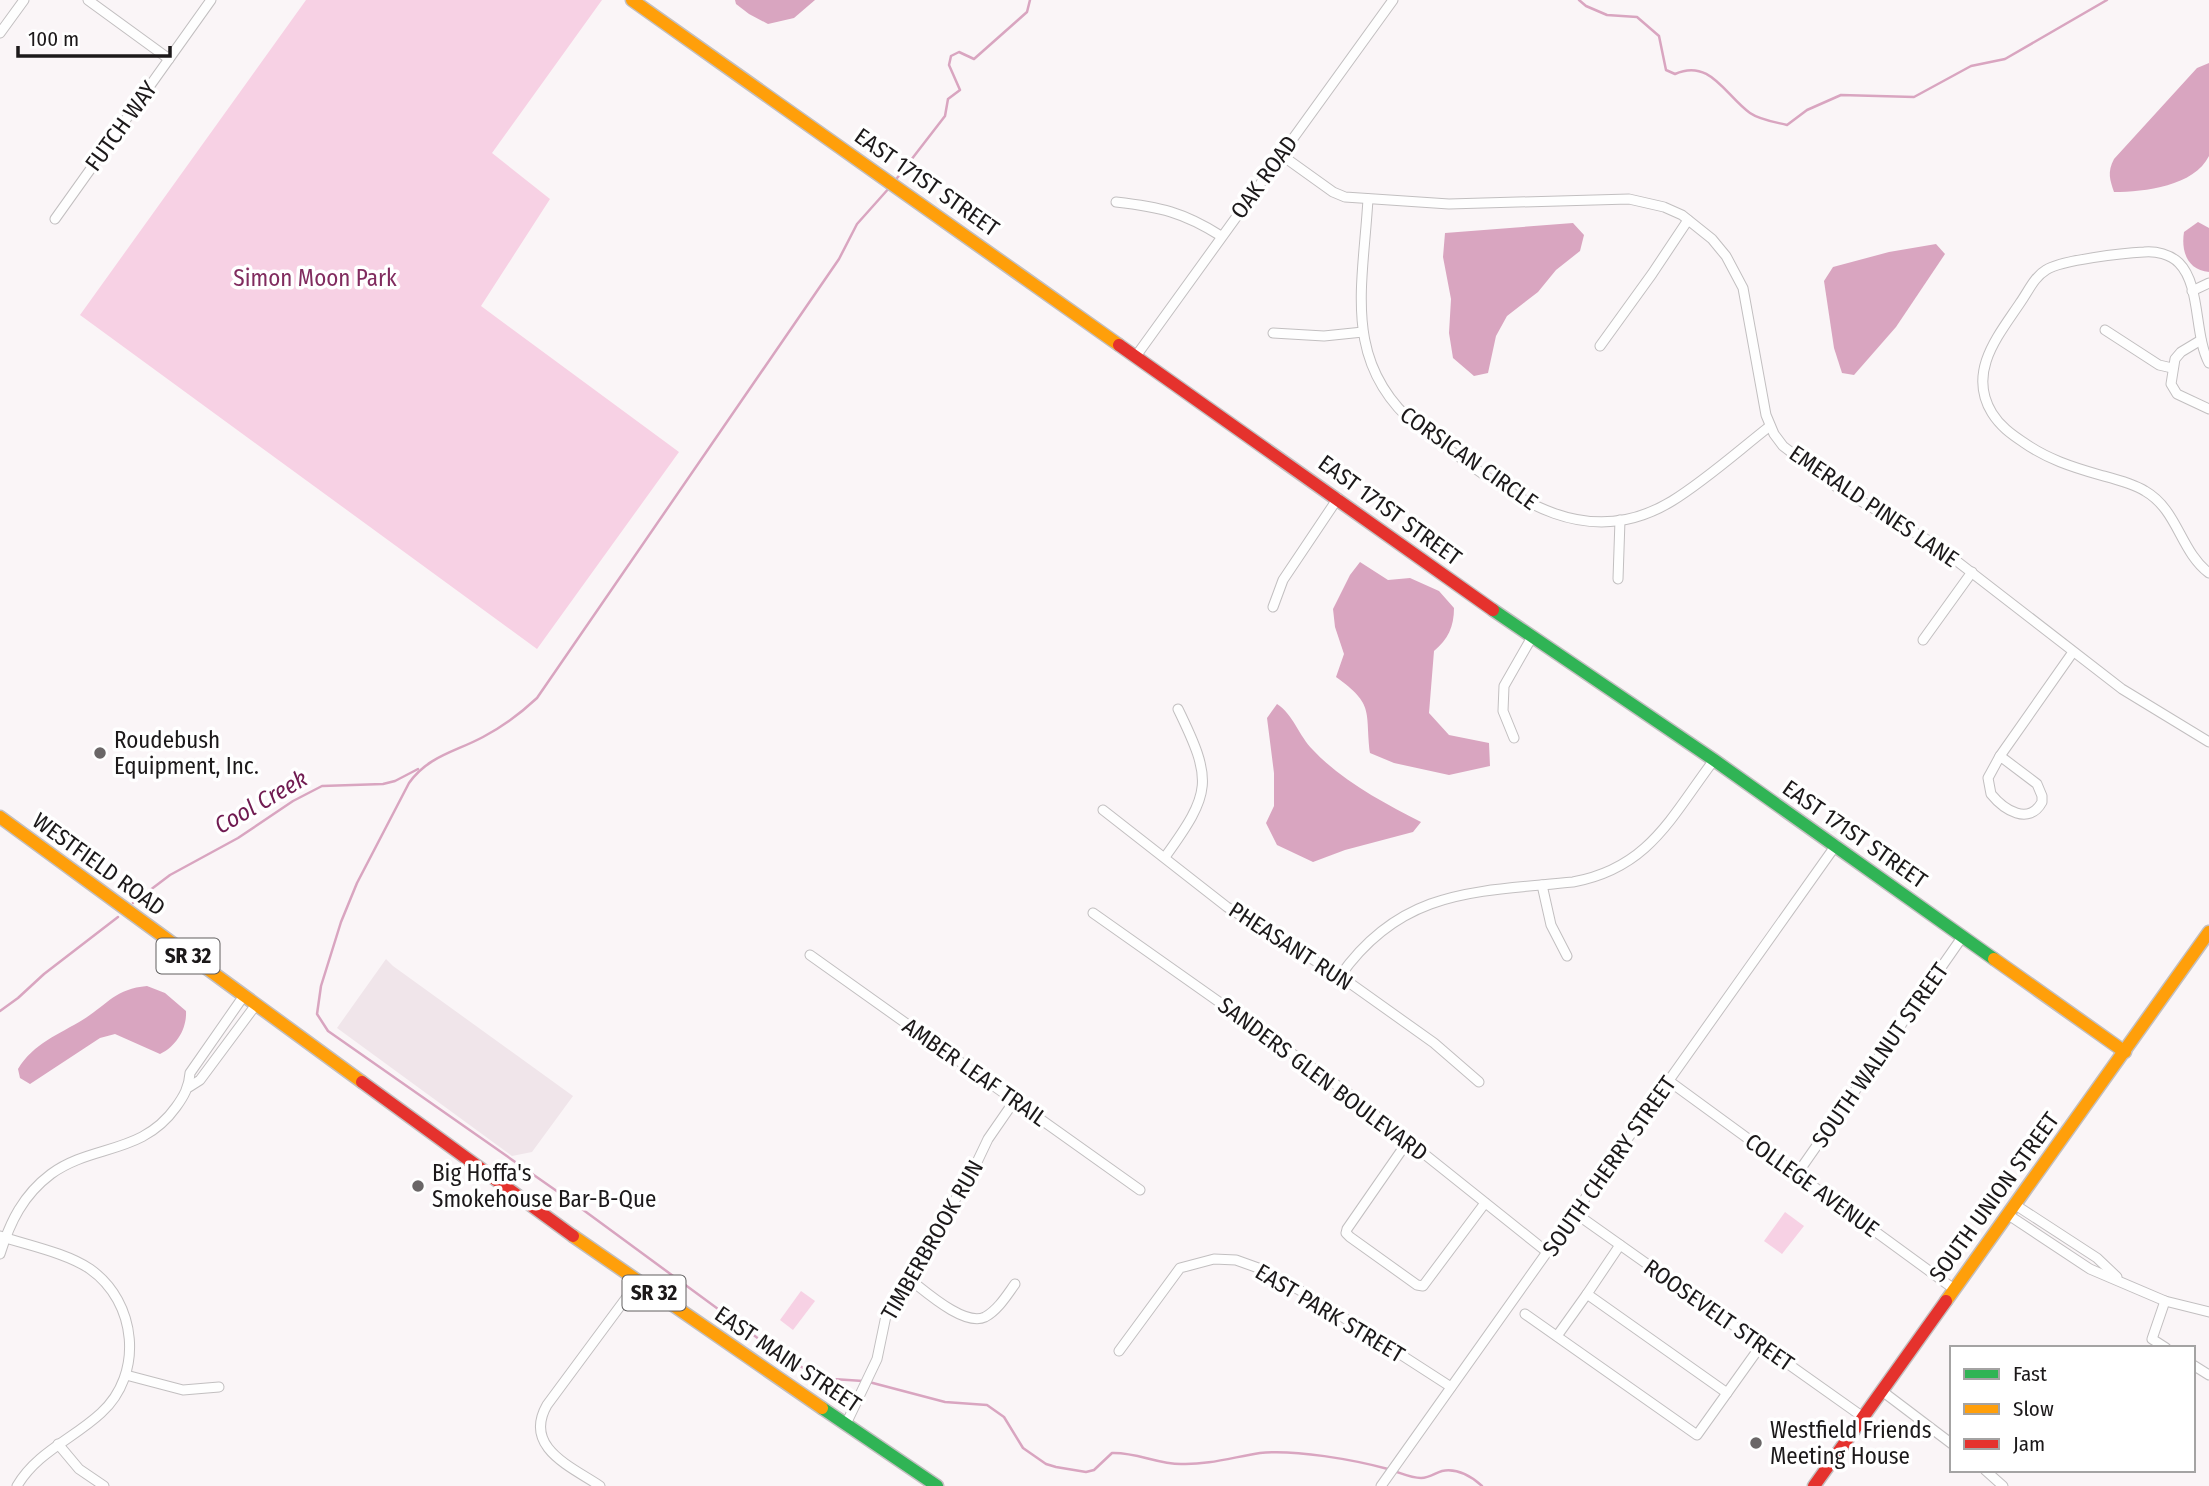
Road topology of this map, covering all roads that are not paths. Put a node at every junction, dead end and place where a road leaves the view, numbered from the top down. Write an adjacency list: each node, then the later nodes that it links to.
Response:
1 (24, 0): 6 (street)
2 (88, 0): 7 (street)
3 (211, 0): 7 (street, FUTCH WAY)
4 (632, 0): 21 (street, EAST 171ST STREET)
5 (1392, 0): 8 (street, OAK ROAD)
6 (0, 33)
7 (169, 59): 11 (street, FUTCH WAY)
8 (1280, 154): 9 (street, EMERALD PINES LANE); 13 (street, OAK ROAD)
9 (1368, 199): 12 (street, EMERALD PINES LANE); 17 (street, CORSICAN CIRCLE)
10 (1116, 202): 13 (street)
11 (55, 219)
12 (1688, 219): 20 (street); 25 (street, EMERALD PINES LANE)
13 (1221, 236): 21 (street, OAK ROAD)
14 (2209, 283): 15 (street)
15 (2192, 291): 19 (street); 29 (street)
16 (2105, 330): 23 (street)
17 (1363, 332): 18 (street); 27 (street, CORSICAN CIRCLE)
18 (1273, 334)
19 (2201, 340): 22 (street); 23 (street)
20 (1600, 345)
21 (1136, 356): 26 (street, EAST 171ST STREET)
22 (2209, 363)
23 (2172, 368): 24 (street)
24 (2209, 409)
25 (1770, 426): 27 (street, CORSICAN CIRCLE); 28 (street, EMERALD PINES LANE)
26 (1338, 498): 31 (street); 32 (street, EAST 171ST STREET)
27 (1620, 520): 30 (street)
28 (1972, 572): 33 (street); 34 (street, EMERALD PINES LANE)
29 (2209, 573)
30 (1618, 579)
31 (1273, 607)
32 (1532, 637): 36 (street); 39 (street, EAST 171ST STREET)
33 (1923, 640)
34 (2073, 652): 37 (street, EMERALD PINES LANE); 38 (street)
35 (1178, 709): 43 (street)
36 (1514, 738)
37 (2209, 742)
38 (2000, 756): 38 (street)
39 (1714, 760): 42 (street, EAST 171ST STREET); 44 (street)
40 (1103, 810): 43 (street, PHEASANT RUN)
41 (0, 817): 51 (street, WESTFIELD ROAD / SR 32)
42 (1836, 845): 47 (street, EAST 171ST STREET); 54 (street, SOUTH CHERRY STREET)
43 (1166, 857): 50 (street, PHEASANT RUN)
44 (1542, 885): 49 (street); 50 (street)
45 (1093, 913): 59 (street, SANDERS GLEN BOULEVARD)
46 (2209, 932): 53 (street, SOUTH UNION STREET)
47 (1963, 936): 53 (street, EAST 171ST STREET); 60 (street, SOUTH WALNUT STREET)
48 (810, 955): 58 (street, AMBER LEAF TRAIL)
49 (1567, 956)
50 (1340, 976): 55 (street, PHEASANT RUN)
51 (243, 997): 52 (street, WESTFIELD ROAD / SR 32); 56 (street)
52 (255, 1006): 56 (street); 57 (street, WESTFIELD ROAD / SR 32)
53 (2125, 1052): 63 (street, SOUTH UNION STREET)
54 (1669, 1081): 60 (street, COLLEGE AVENUE); 64 (street, SOUTH CHERRY STREET)
55 (1479, 1082)
56 (189, 1087): 65 (street)
57 (376, 1094): 70 (street, EAST MAIN STREET / SR 32)
58 (1015, 1100): 61 (street, AMBER LEAF TRAIL); 69 (street, TIMBERBROOK RUN)
59 (1408, 1141): 62 (street, SANDERS GLEN BOULEVARD); 62 (street)
60 (1797, 1174): 72 (street, COLLEGE AVENUE)
61 (1140, 1190)
62 (1485, 1203): 67 (street, SANDERS GLEN BOULEVARD)
63 (2011, 1209): 72 (street, SOUTH UNION STREET); 74 (street)
64 (1575, 1213): 66 (street, ROOSEVELT STREET); 67 (street, SOUTH CHERRY STREET)
65 (3, 1237): 68 (street); 81 (street)
66 (1620, 1245): 73 (street); 78 (street, ROOSEVELT STREET)
67 (1548, 1252): 83 (street, SOUTH CHERRY STREET)
68 (0, 1254)
69 (908, 1278): 71 (street); 87 (street, TIMBERBROOK RUN)
70 (638, 1282): 87 (street, EAST MAIN STREET / SR 32); 94 (street)
71 (1015, 1284)
72 (1954, 1289): 84 (street, SOUTH UNION STREET)
73 (1587, 1294): 77 (street); 85 (street)
74 (2165, 1301): 75 (street); 79 (street)
75 (2209, 1312)
76 (1525, 1314): 77 (street)
77 (1557, 1336): 85 (street)
78 (1762, 1345): 85 (street); 86 (street, ROOSEVELT STREET)
79 (2163, 1346)
80 (1119, 1351): 83 (street, EAST PARK STREET)
81 (126, 1375): 82 (street); 89 (street)
82 (219, 1387)
83 (1451, 1387): 96 (street, SOUTH CHERRY STREET)
84 (1882, 1391): 86 (street, SOUTH UNION STREET); 88 (street)
85 (1727, 1392)
86 (1864, 1416): 97 (street, SOUTH UNION STREET)
87 (846, 1424): 91 (street, EAST MAIN STREET / SR 32)
88 (1950, 1442)
89 (58, 1444): 92 (street); 93 (street)
90 (1987, 1472): 98 (street)
91 (918, 1481): 95 (street, EAST MAIN STREET / SR 32)
92 (17, 1486)
93 (104, 1486)
94 (600, 1486)
95 (937, 1486)
96 (1381, 1486)
97 (1814, 1486)
98 (2003, 1486)

